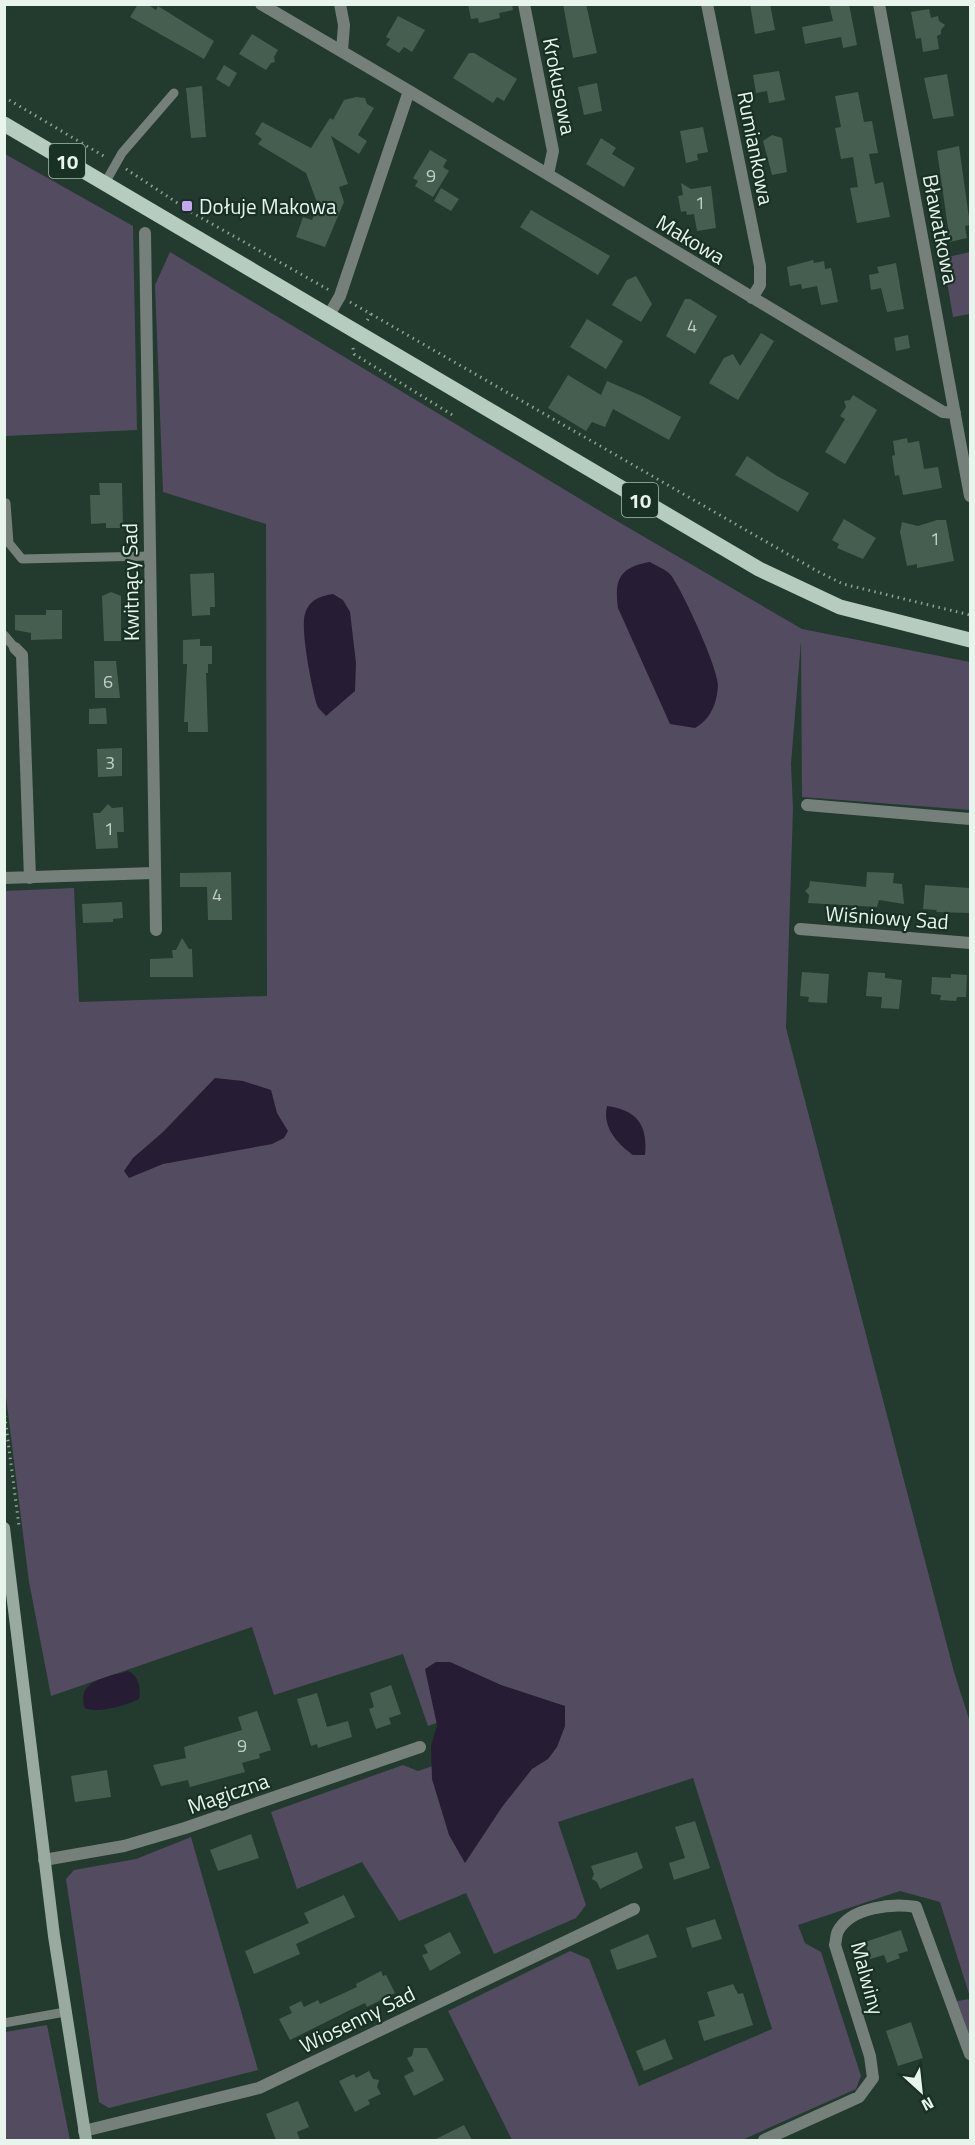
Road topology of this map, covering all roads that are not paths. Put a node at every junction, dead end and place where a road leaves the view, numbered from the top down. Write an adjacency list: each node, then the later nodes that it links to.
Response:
1 (261, 4): 6 (street, Makowa)
2 (340, 4): 6 (street)
3 (524, 4): 10 (street, Krokusowa)
4 (707, 4): 13 (street, Rumiankowa)
5 (879, 4): 15 (street, Bławatkowa)
6 (342, 51): 7 (street, Makowa)
7 (409, 91): 10 (street, Makowa); 14 (street)
8 (174, 93): 11 (lane)
9 (4, 124): 11 (main road, 10)
10 (549, 174): 13 (street, Makowa)
11 (105, 183): 14 (main road, 10)
12 (146, 233): 18 (street, Kwitnący Sad)
13 (752, 298): 15 (street, Makowa)
14 (329, 315): 20 (main road, 10)
15 (955, 413): 16 (street, Bławatkowa)
16 (970, 496)
17 (6, 503): 18 (lane)
18 (149, 556): 24 (street, Kwitnący Sad)
19 (4, 635): 21 (lane)
20 (970, 640)
21 (15, 648): 26 (street)
22 (807, 805): 23 (street)
23 (970, 819)
24 (153, 873): 26 (street); 28 (street, Kwitnący Sad)
25 (4, 878): 26 (street)
26 (30, 878)
27 (800, 929): 29 (street, Wiśniowy Sad)
28 (156, 930)
29 (970, 943)
30 (4, 1528): 32 (street)
31 (420, 1747): 32 (street, Magiczna)
32 (44, 1860): 34 (street)
33 (634, 1909): 37 (street, Wiosenny Sad)
34 (65, 2012): 35 (lane); 37 (street)
35 (4, 2023)
36 (970, 2054): 38 (street, Malwiny)
37 (85, 2136)
38 (764, 2140)

